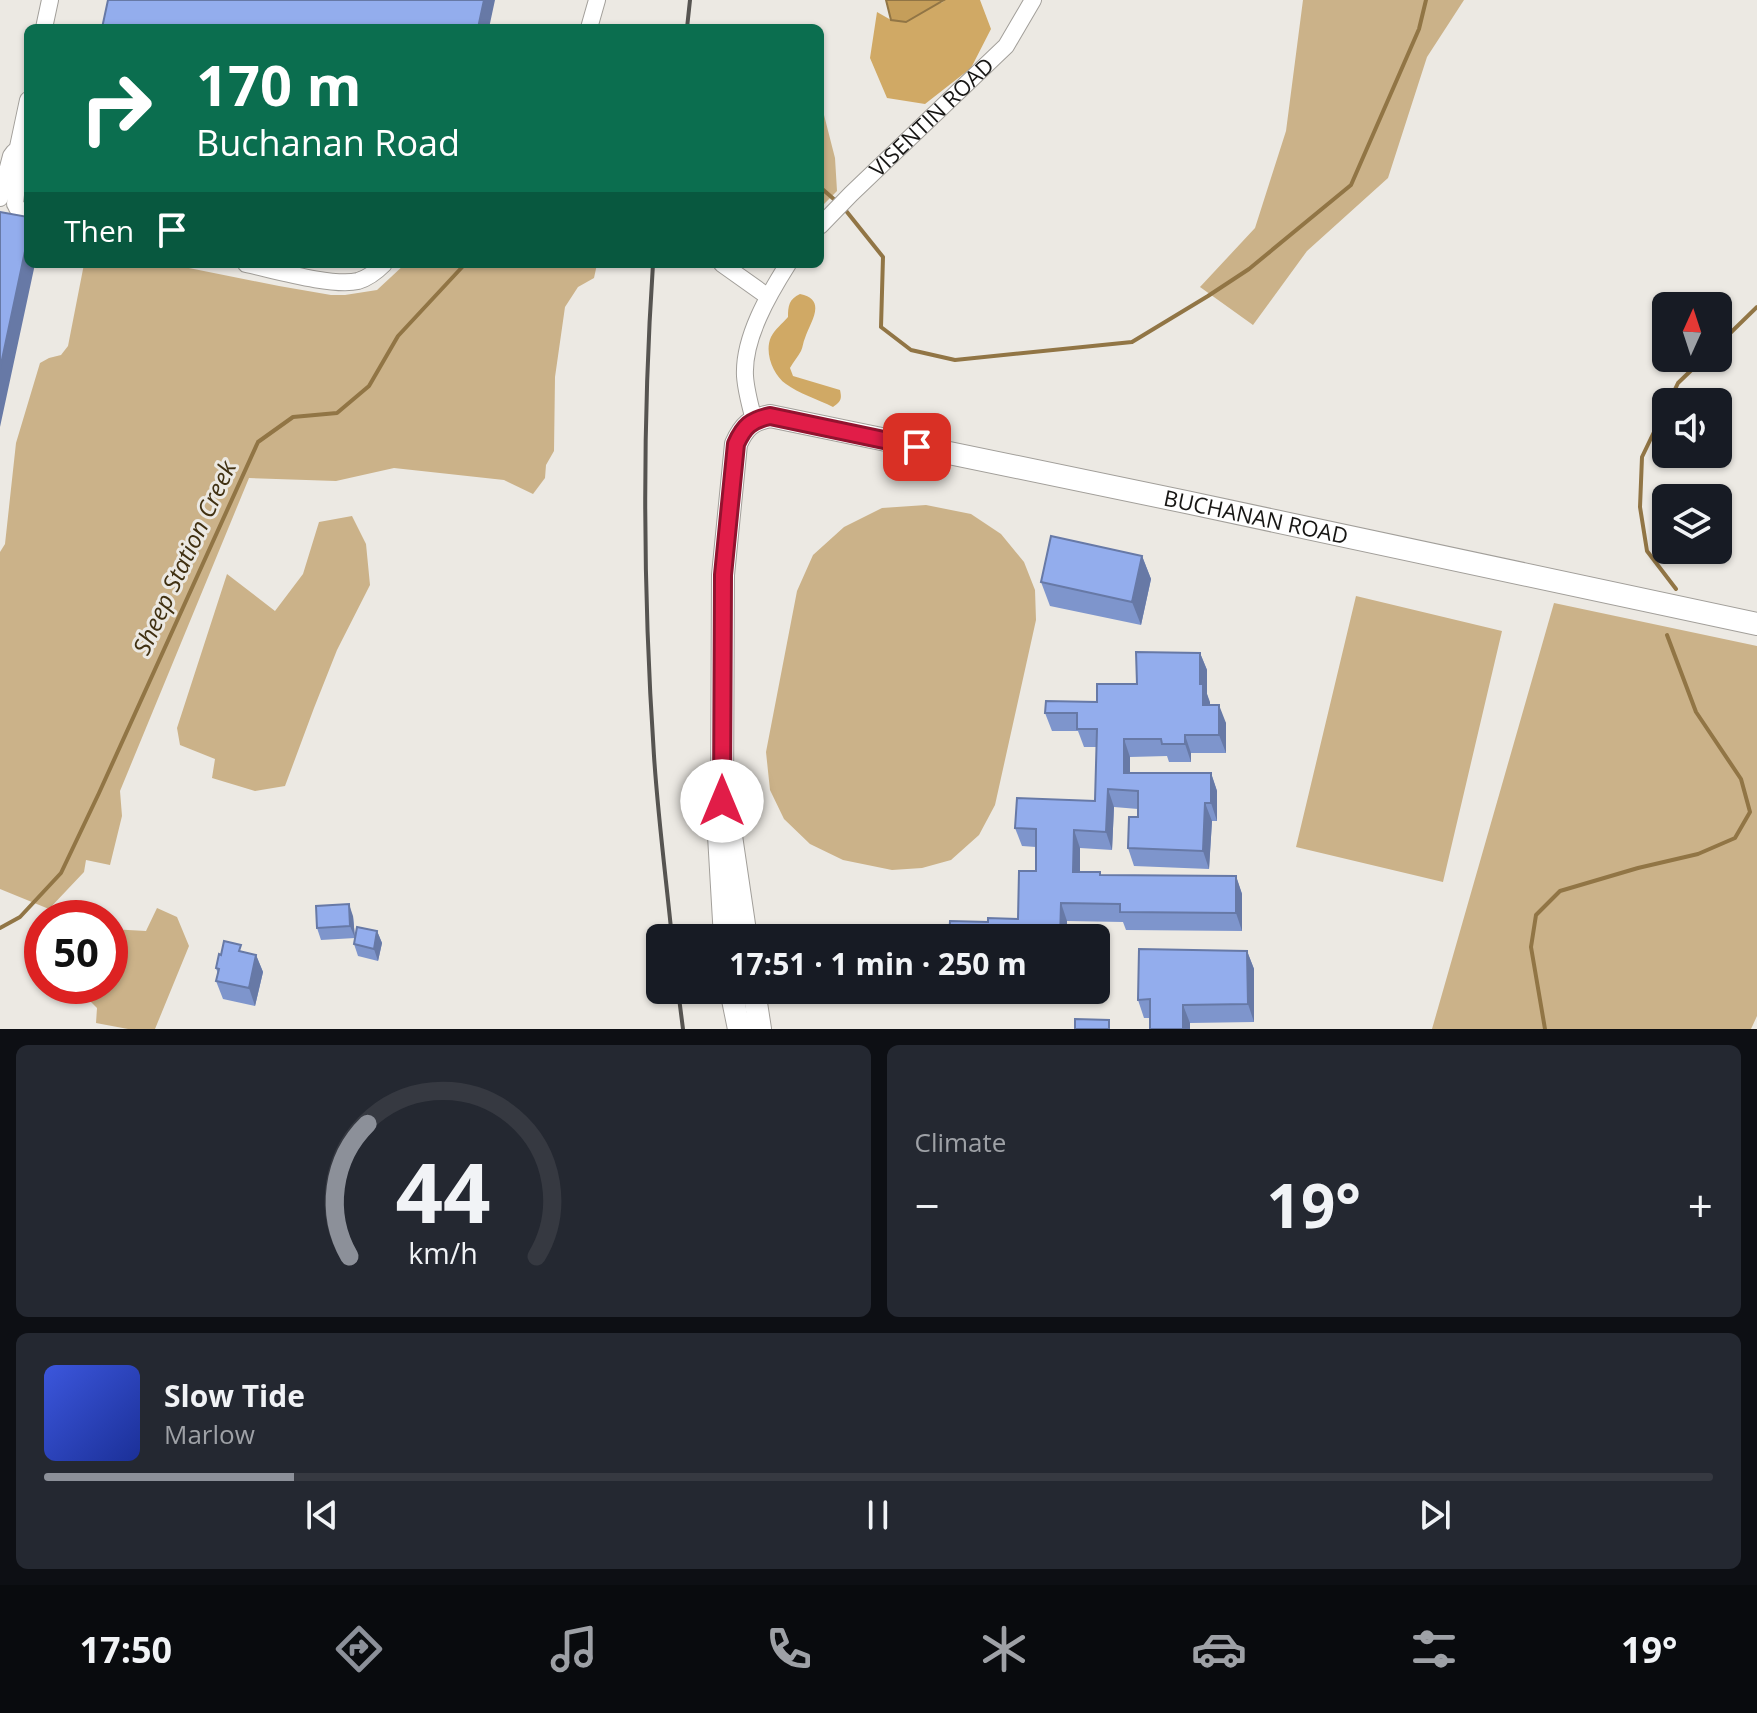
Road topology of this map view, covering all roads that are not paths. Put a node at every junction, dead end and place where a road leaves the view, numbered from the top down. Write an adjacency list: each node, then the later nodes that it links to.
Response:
1 (50, 0): 4 (street)
2 (597, 0): 5 (street)
3 (1033, 0): 8 (street, VISENTIN ROAD)
4 (45, 24)
5 (590, 24)
6 (24, 119): 7 (street)
7 (12, 208)
8 (824, 221)
9 (266, 268): 10 (street)
10 (379, 268)
11 (728, 268): 13 (street)
12 (785, 268): 13 (street)
13 (767, 296): 14 (street)
14 (754, 420): 15 (main road, BUCHANAN ROAD); 16 (main road)
15 (1757, 624)
16 (722, 801): 17 (main road); 18 (main road)
17 (724, 924)
18 (744, 924)
19 (734, 1004): 21 (main road)
20 (756, 1004): 22 (main road)
21 (739, 1029)
22 (760, 1029)

